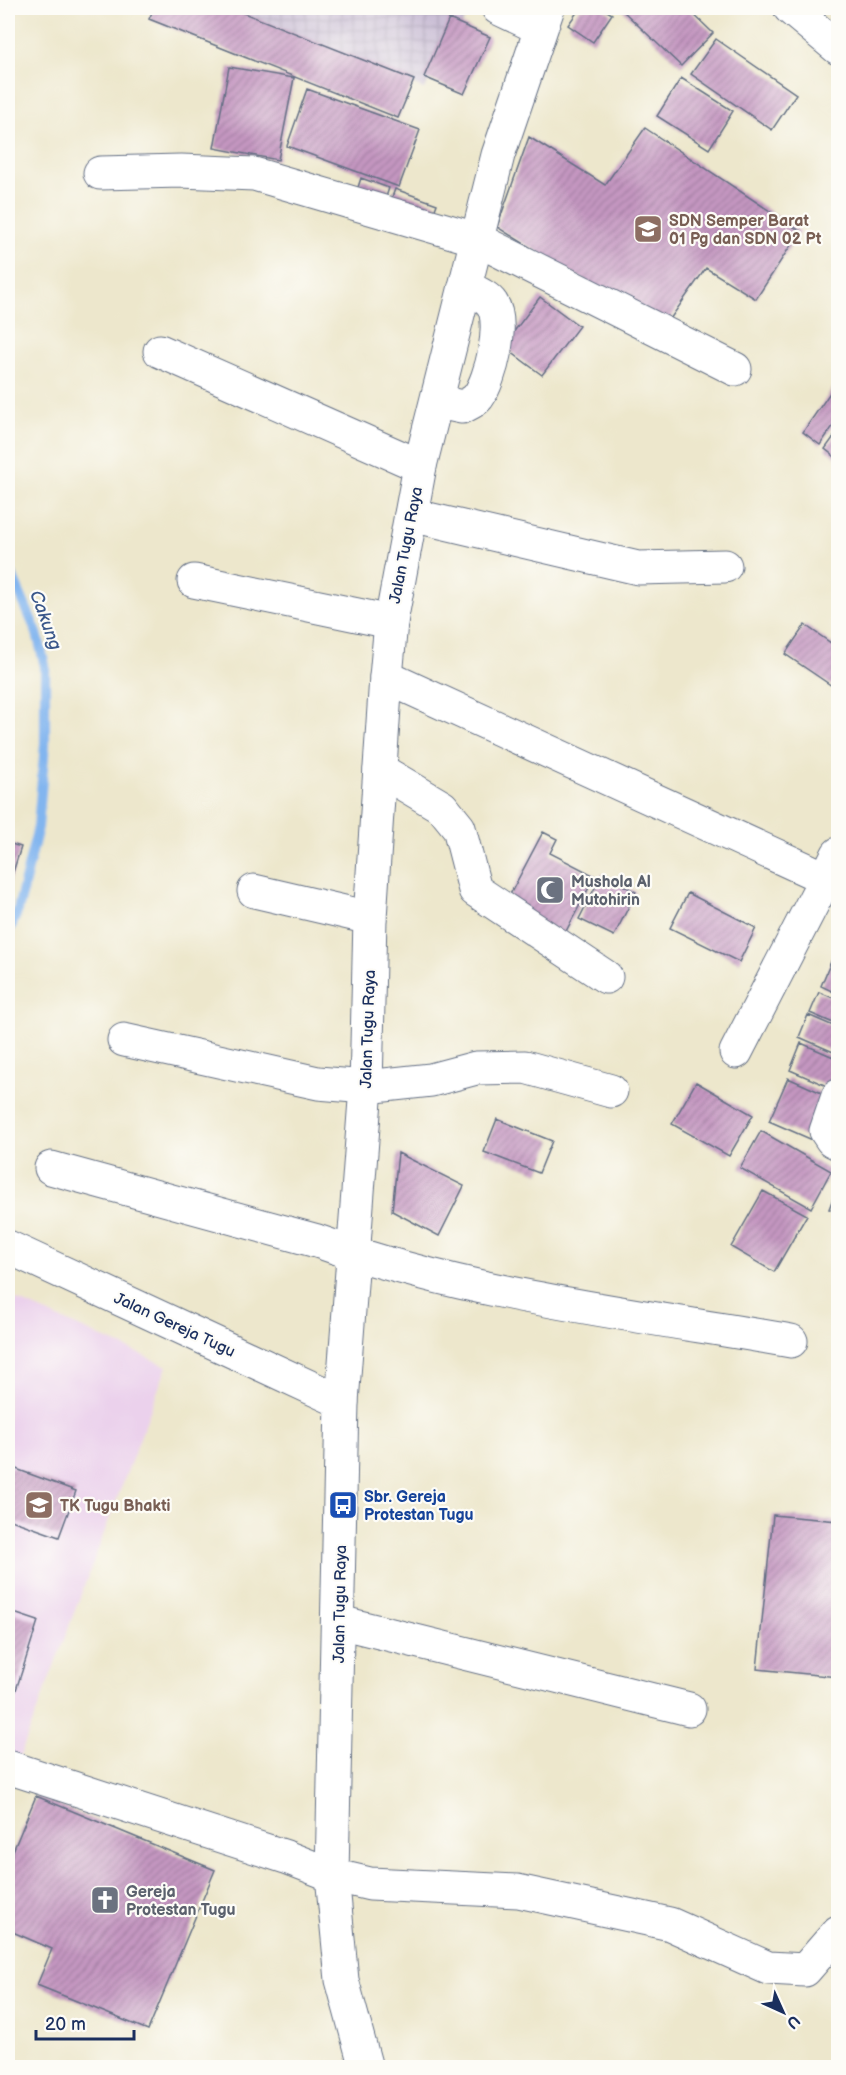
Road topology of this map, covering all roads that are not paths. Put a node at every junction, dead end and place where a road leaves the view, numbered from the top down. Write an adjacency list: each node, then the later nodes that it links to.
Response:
1 (498, 8): 3 (main road)
2 (790, 8): 4 (main road)
3 (544, 18): 6 (main road, Jalan Tugu Raya)
4 (838, 48)
5 (100, 173): 6 (main road)
6 (476, 239): 8 (main road); 9 (main road, Jalan Tugu Raya)
7 (160, 351): 9 (main road)
8 (735, 369)
9 (420, 466): 10 (main road, Jalan Tugu Raya)
10 (411, 515): 11 (main road); 13 (main road, Jalan Tugu Raya)
11 (725, 566)
12 (194, 581): 13 (main road)
13 (391, 622): 14 (main road, Jalan Tugu Raya)
14 (386, 677): 15 (main road, Jalan Tugu Raya); 16 (main road)
15 (380, 770): 18 (main road, Jalan Tugu Raya); 19 (main road)
16 (832, 866): 21 (main road)
17 (254, 891): 18 (main road)
18 (370, 918): 22 (main road, Jalan Tugu Raya)
19 (606, 977)
20 (124, 1040): 22 (main road)
21 (735, 1052)
22 (366, 1087): 23 (main road); 28 (main road, Jalan Tugu Raya)
23 (611, 1090)
24 (838, 1096): 25 (main road)
25 (835, 1141)
26 (51, 1168): 28 (main road)
27 (8, 1247): 30 (main road, Jalan Gereja Tugu)
28 (352, 1254): 29 (main road); 30 (main road, Jalan Tugu Raya)
29 (791, 1341)
30 (342, 1402): 31 (main road, Jalan Tugu Raya)
31 (339, 1622): 32 (main road); 34 (main road, Jalan Tugu Raya)
32 (689, 1709)
33 (8, 1767): 34 (main road)
34 (332, 1875): 35 (main road); 36 (main road, Jalan Tugu Raya)
35 (838, 1932)
36 (366, 2067)

